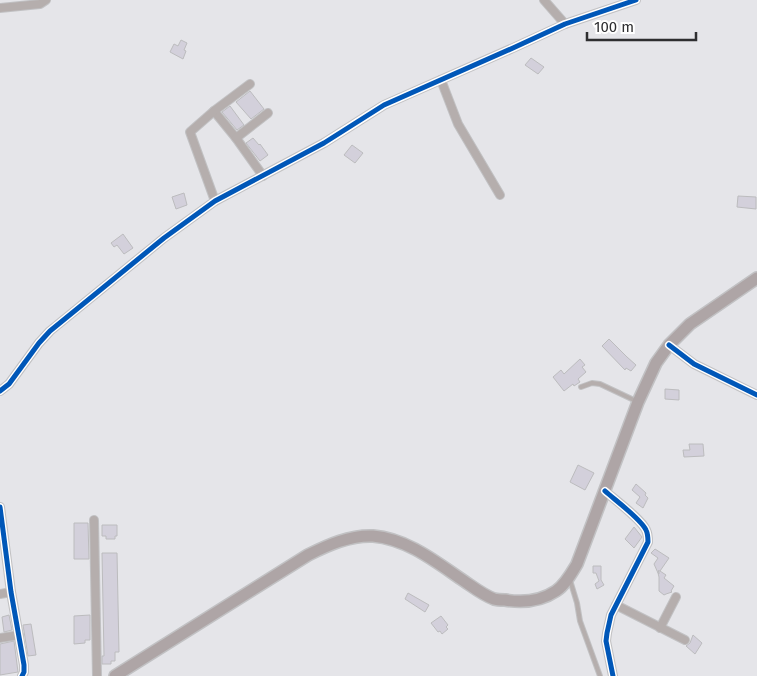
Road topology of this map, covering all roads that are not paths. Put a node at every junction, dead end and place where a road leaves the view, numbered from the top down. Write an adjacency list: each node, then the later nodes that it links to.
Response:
1 (46, 0): 4 (street)
2 (544, 0): 5 (street)
3 (636, 0): 5 (street)
4 (0, 8)
5 (565, 24): 6 (street)
6 (441, 80): 11 (street); 12 (street)
7 (250, 84): 8 (street)
8 (214, 111): 10 (street); 13 (street)
9 (268, 113): 10 (street)
10 (236, 138): 11 (street)
11 (263, 176): 13 (street)
12 (500, 195)
13 (215, 201): 17 (street)
14 (757, 278): 15 (main road)
15 (669, 345): 18 (street); 19 (main road)
16 (582, 387): 19 (lane)
17 (0, 392)
18 (757, 395)
19 (638, 402): 20 (main road)
20 (605, 491): 24 (main road); 28 (street)
21 (0, 507): 23 (street)
22 (94, 520): 34 (street)
23 (2, 549): 25 (street)
24 (569, 578): 35 (main road); 36 (lane)
25 (11, 592): 26 (street); 30 (street)
26 (0, 594)
27 (676, 597): 29 (street)
28 (616, 605): 29 (street); 37 (street)
29 (660, 628): 32 (street)
30 (19, 635): 31 (street); 33 (street)
31 (0, 638)
32 (685, 640)
33 (22, 676)
34 (97, 676)
35 (114, 676)
36 (600, 676)
37 (613, 676)

